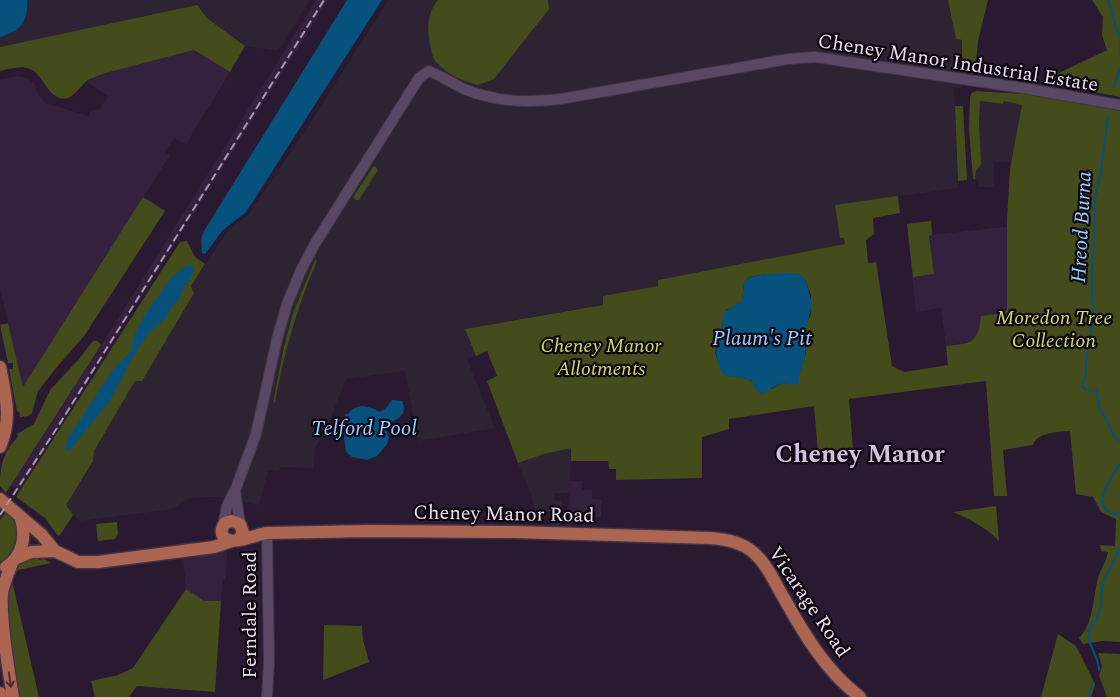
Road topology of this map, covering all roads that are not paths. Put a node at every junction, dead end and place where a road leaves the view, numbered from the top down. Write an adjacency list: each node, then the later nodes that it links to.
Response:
1 (1120, 105): 4 (street, Cheney Manor Industrial Estate)
2 (0, 367): 3 (main road)
3 (0, 448)
4 (235, 490): 7 (street, Cheney Manor Industrial Estate); 8 (street, Cheney Manor Industrial Estate)
5 (0, 499): 6 (main road)
6 (20, 516): 12 (main road); 13 (main road)
7 (222, 527): 8 (main road); 8 (main road); 10 (main road)
8 (238, 533): 9 (main road, Cheney Manor Road); 10 (main road)
9 (262, 533): 11 (main road, Cheney Manor Road); 16 (street, Ferndale Road)
10 (204, 548): 12 (main road)
11 (748, 548): 17 (main road, Vicarage Road)
12 (55, 551): 13 (main road)
13 (14, 560): 14 (main road); 15 (main road, one-way to 15)
14 (0, 571)
15 (13, 697)
16 (267, 697)
17 (860, 697)

